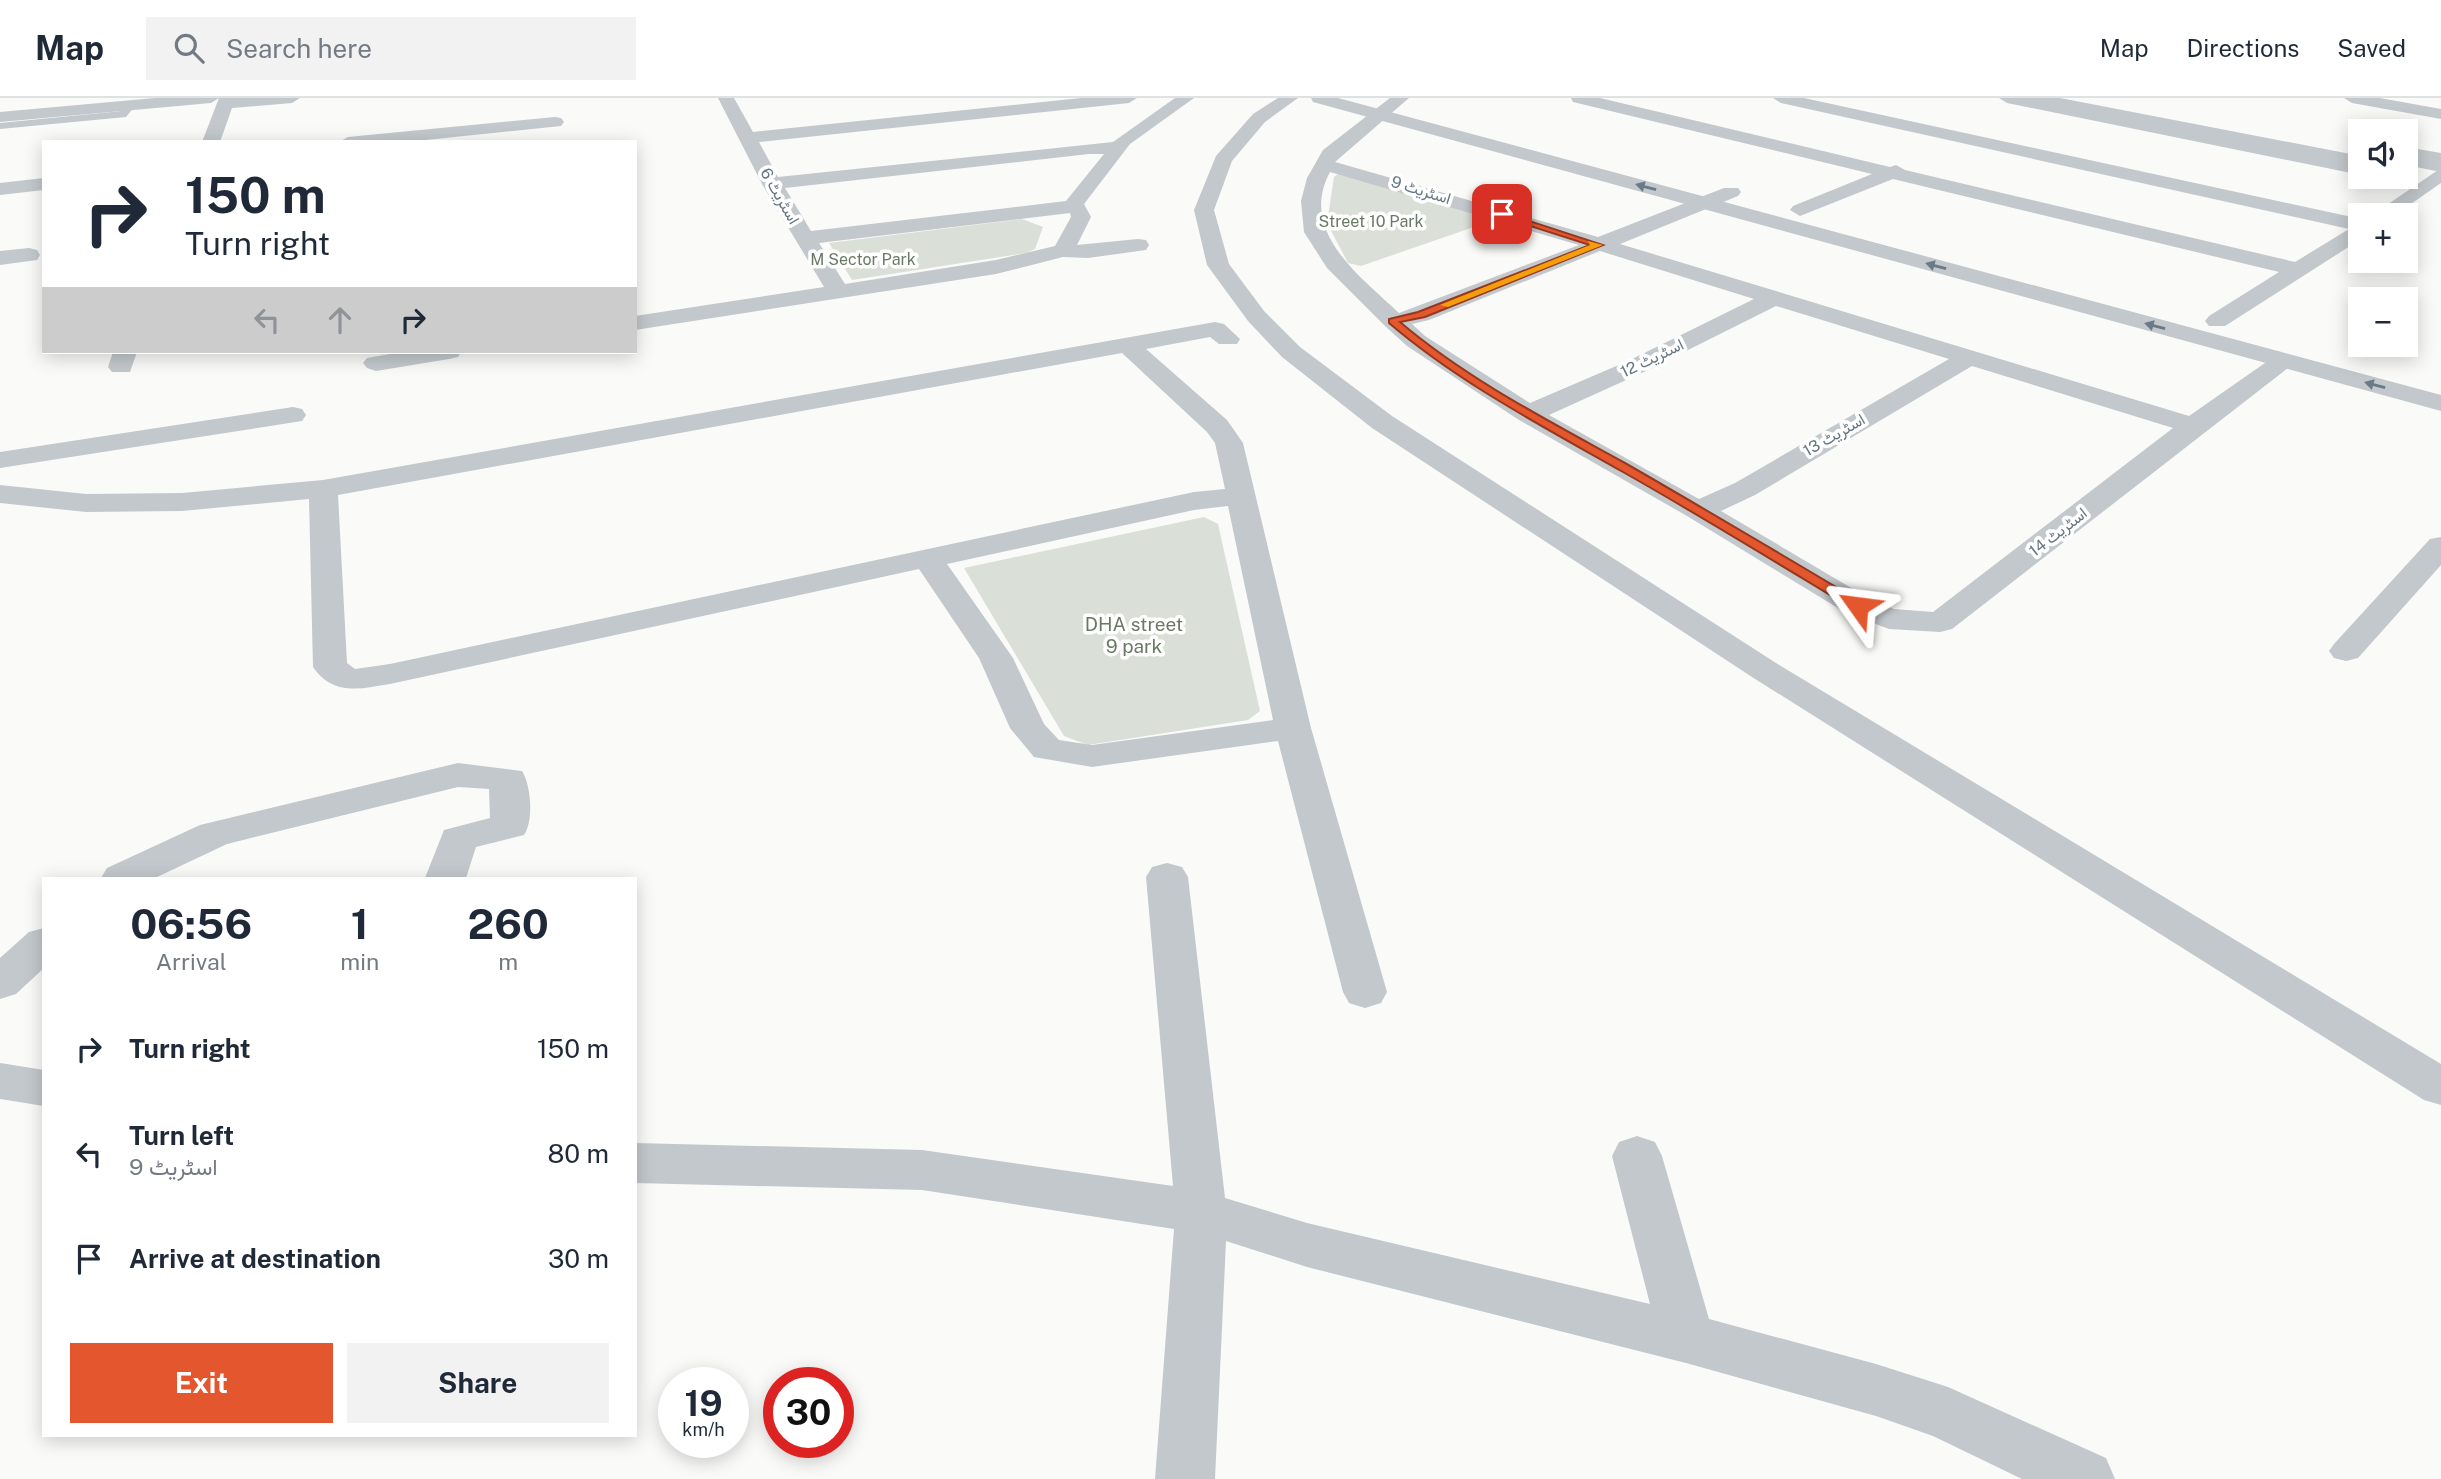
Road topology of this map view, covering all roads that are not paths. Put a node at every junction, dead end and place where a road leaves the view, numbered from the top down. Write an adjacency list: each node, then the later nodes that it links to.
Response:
1 (292, 98): 13 (street)
2 (726, 98): 22 (street, اسٹریٹ 6)
3 (1129, 98): 22 (street)
4 (1186, 98): 28 (street)
5 (1290, 98): 87 (street)
6 (1319, 98): 15 (street)
7 (1579, 98): 35 (street)
8 (1781, 98): 26 (street)
9 (2007, 98): 16 (street)
10 (2092, 98): 27 (street)
11 (2128, 98): 20 (street)
12 (2352, 98): 18 (street)
13 (220, 99): 14 (street); 23 (street)
14 (121, 103): 17 (street); 19 (street); 21 (lane)
15 (1387, 103): 31 (street); 41 (street); 42 (street, one-way to 15)
16 (2047, 103): 26 (street); 29 (street); 33 (street)
17 (0, 109)
18 (2441, 114)
19 (0, 117)
20 (2251, 122)
21 (0, 126)
22 (749, 138): 39 (street, اسٹریٹ 6)
23 (211, 140)
24 (364, 140): 25 (street)
25 (559, 140)
26 (1969, 140): 35 (street); 46 (street)
27 (2348, 147)
28 (1116, 148): 39 (street); 44 (street)
29 (2348, 160)
30 (2418, 160): 36 (street)
31 (1323, 164): 50 (street, اسٹریٹ 9); 57 (street)
32 (2418, 164): 36 (street)
33 (2348, 166)
34 (2418, 172): 36 (street)
35 (1892, 173): 45 (street); 54 (street)
36 (2439, 174): 37 (street); 43 (street)
37 (2418, 176)
38 (42, 184): 40 (street)
39 (772, 184): 48 (street, اسٹریٹ 6)
40 (0, 189)
41 (1731, 192): 42 (street); 45 (street)
42 (1705, 203): 50 (street); 61 (street, one-way to 42)
43 (2399, 203)
44 (1072, 206): 48 (street); 51 (street)
45 (1800, 210): 58 (street)
46 (2348, 225)
47 (2348, 237): 54 (street)
48 (805, 239): 55 (street, اسٹریٹ 6)
49 (1138, 245): 51 (street)
50 (1599, 245): 56 (street, اسٹریٹ 9); 57 (street)
51 (1063, 251): 55 (street)
52 (29, 254): 53 (street)
53 (0, 258)
54 (2299, 270): 58 (street)
55 (838, 291): 59 (street)
56 (1774, 298): 64 (street, اسٹریٹ 9); 67 (street, اسٹریٹ 12)
57 (1393, 321): 67 (street)
58 (2217, 321): 61 (street)
59 (637, 323)
60 (1222, 334): 62 (street)
61 (2283, 349): 66 (street, one-way to 61); 69 (street, اسٹریٹ 14)
62 (1133, 351): 72 (street); 73 (street)
63 (436, 354): 65 (street)
64 (1969, 358): 69 (street, اسٹریٹ 9); 75 (street, اسٹریٹ 13)
65 (376, 363)
66 (2441, 403)
67 (1528, 414): 75 (street)
68 (293, 415): 70 (street)
69 (2193, 426): 75 (street, اسٹریٹ 14)
70 (0, 460)
71 (0, 494): 73 (street)
72 (1241, 495): 77 (street); 79 (street)
73 (323, 496): 74 (street); 77 (street)
74 (0, 510)
75 (1698, 510)
76 (2441, 546): 78 (street)
77 (928, 559): 79 (street)
78 (2346, 651)
79 (1293, 728): 85 (street)
80 (124, 877): 81 (street)
81 (446, 877)
82 (1167, 877): 91 (street)
83 (42, 945): 84 (street)
84 (0, 983)
85 (1364, 992)
86 (0, 1082): 88 (street)
87 (2441, 1087)
88 (42, 1088)
89 (1637, 1156): 92 (street)
90 (637, 1163): 91 (street)
91 (1201, 1212): 92 (street); 93 (street)
92 (1686, 1338): 94 (street)
93 (1185, 1479)
94 (2085, 1479)

